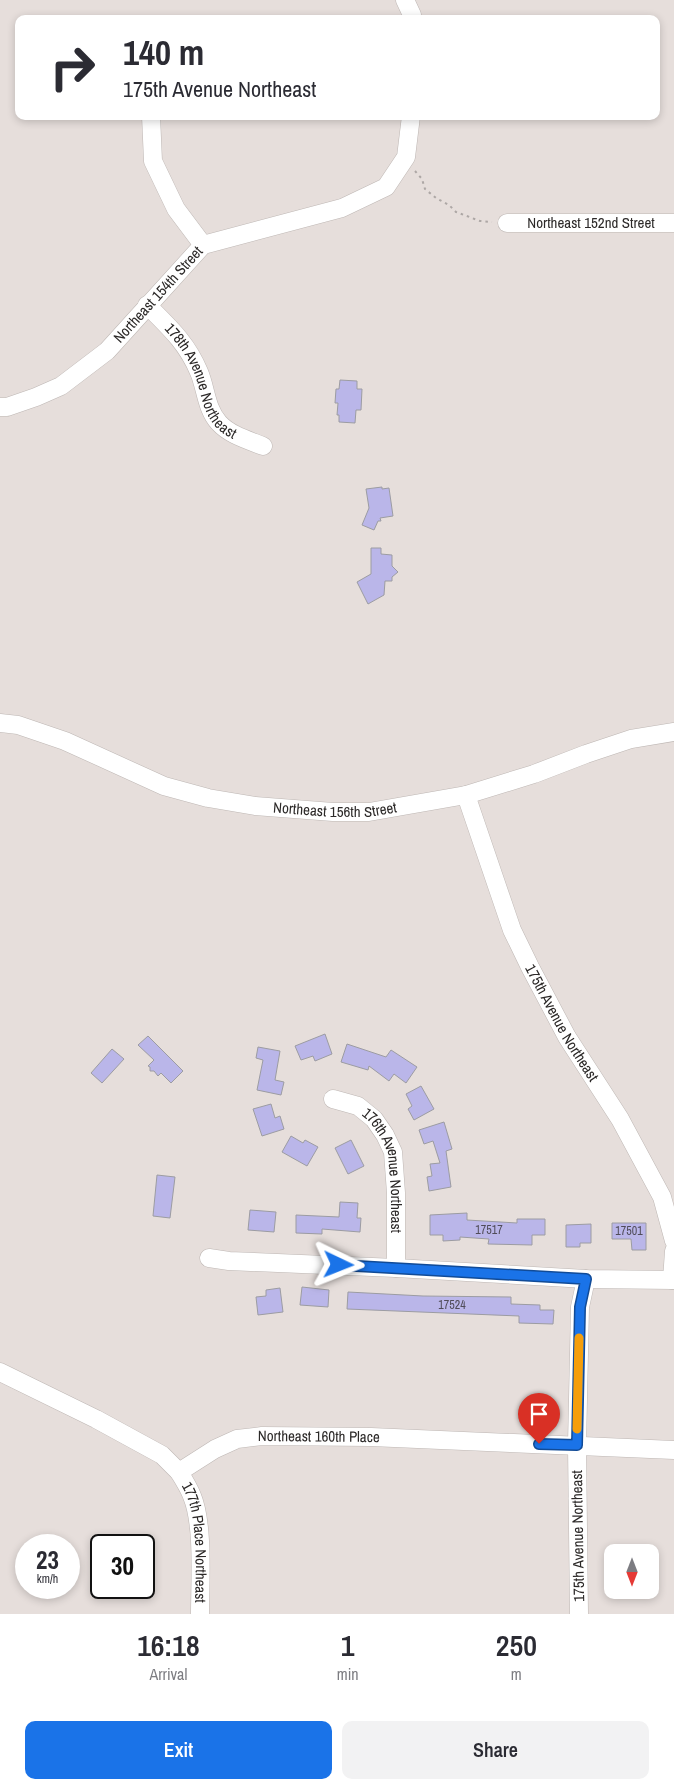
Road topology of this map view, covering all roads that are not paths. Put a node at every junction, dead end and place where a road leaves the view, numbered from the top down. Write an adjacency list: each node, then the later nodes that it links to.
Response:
1 (405, 0): 2 (street)
2 (412, 15)
3 (151, 120): 7 (street)
4 (411, 120): 7 (street, Northeast 154th Street)
5 (507, 223): 6 (street, Northeast 152nd Street)
6 (674, 223)
7 (203, 244): 8 (street, Northeast 154th Street)
8 (147, 306): 9 (street, Northeast 154th Street); 10 (street, 178th Avenue Northeast)
9 (0, 408)
10 (263, 446)
11 (0, 723): 13 (street, Northeast 156th Street)
12 (674, 732): 13 (street, Northeast 156th Street)
13 (466, 795): 15 (street, 175th Avenue Northeast)
14 (333, 1099): 18 (street, 176th Avenue Northeast)
15 (674, 1241)
16 (674, 1251): 20 (street)
17 (210, 1258): 18 (street)
18 (396, 1268): 19 (street)
19 (586, 1279): 20 (street); 22 (street, 175th Avenue Northeast)
20 (673, 1280)
21 (0, 1372): 24 (street)
22 (577, 1445): 23 (street, Northeast 160th Place); 24 (street, Northeast 160th Place); 26 (street, 175th Avenue Northeast)
23 (674, 1450)
24 (179, 1472): 25 (street, 177th Place Northeast)
25 (200, 1614)
26 (579, 1614)

